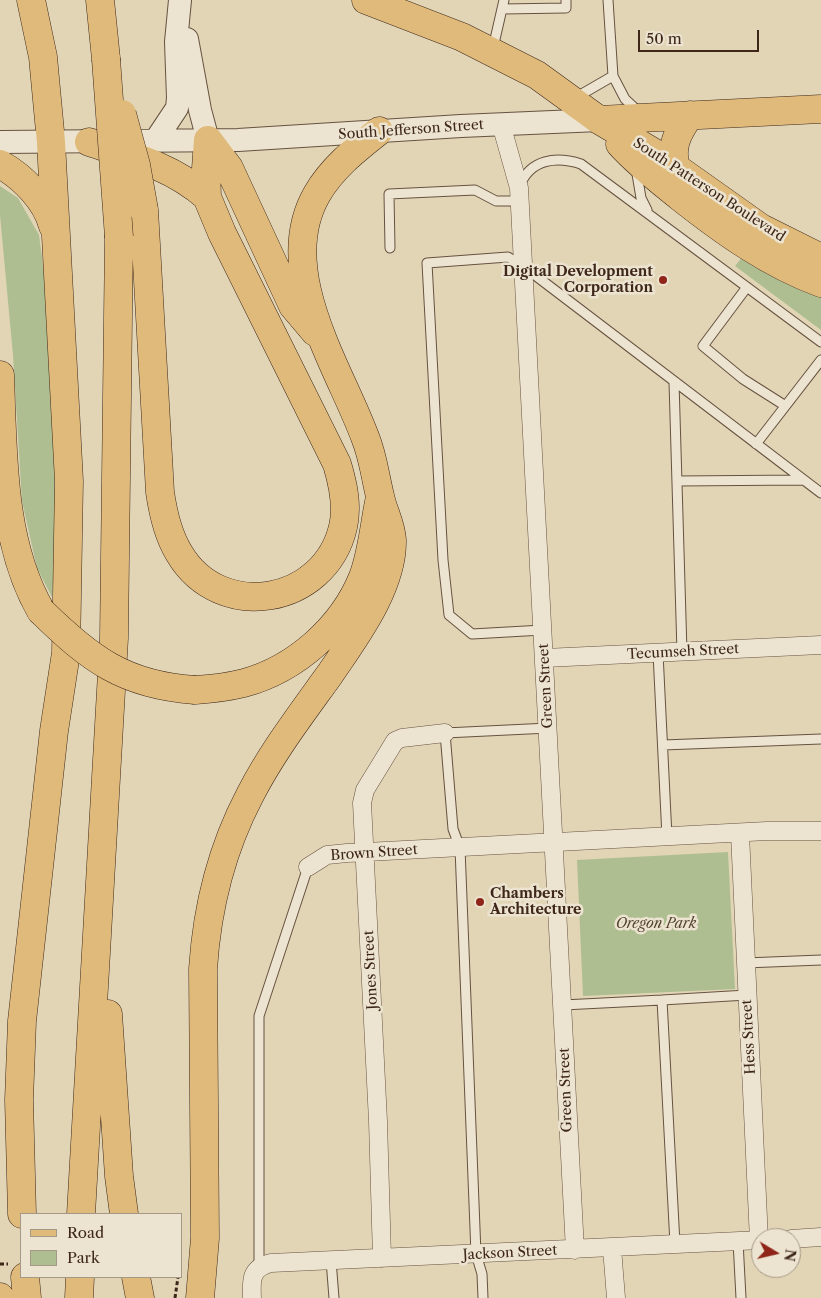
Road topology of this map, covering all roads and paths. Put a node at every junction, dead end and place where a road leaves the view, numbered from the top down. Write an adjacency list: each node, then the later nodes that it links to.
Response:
1 (31, 0): 21 (main road)
2 (100, 0): 9 (main road)
3 (180, 0): 18 (street); 19 (street)
4 (366, 0): 8 (main road, South Patterson Boulevard)
5 (566, 0): 7 (lane)
6 (608, 0): 10 (lane)
7 (503, 4): 8 (lane)
8 (492, 51): 11 (main road, South Patterson Boulevard)
9 (106, 59): 27 (main road, bridge); 62 (main road, bridge)
10 (613, 76): 11 (lane); 14 (lane)
11 (572, 100): 15 (main road, South Patterson Boulevard)
12 (821, 112): 13 (main road, South Jefferson Street)
13 (690, 115): 14 (main road, South Jefferson Street); 25 (main road)
14 (645, 118): 15 (main road, South Jefferson Street)
15 (599, 120): 16 (street, South Jefferson Street); 23 (main road, South Patterson Boulevard); 25 (main road, South Patterson Boulevard)
16 (501, 124): 17 (street, South Jefferson Street); 26 (street, Green Street)
17 (379, 132): 18 (street, South Jefferson Street); 35 (main road)
18 (208, 140): 19 (street, South Jefferson Street); 27 (main road); 35 (main road)
19 (154, 141): 22 (street, South Jefferson Street)
20 (0, 142): 21 (street, South Jefferson Street)
21 (51, 142): 22 (street, South Jefferson Street); 29 (main road)
22 (89, 142): 27 (main road)
23 (635, 162): 28 (lane); 33 (main road, South Patterson Boulevard)
24 (0, 164): 29 (main road)
25 (676, 168): 31 (main road, South Patterson Boulevard)
26 (519, 194): 28 (lane); 30 (lane); 32 (street, Green Street)
27 (207, 197)
28 (648, 213): 34 (lane)
29 (56, 238): 68 (main road)
30 (390, 248)
31 (821, 258)
32 (523, 266): 39 (lane); 46 (street, Green Street); 46 (lane)
33 (821, 283)
34 (747, 287): 36 (lane); 40 (lane)
35 (321, 340): 45 (main road)
36 (821, 342)
37 (818, 364): 40 (lane)
38 (0, 375): 45 (main road, bridge)
39 (674, 382): 41 (lane); 43 (lane)
40 (784, 405): 41 (lane)
41 (756, 444): 42 (lane)
42 (803, 480): 43 (lane); 44 (lane)
43 (677, 482): 48 (lane)
44 (821, 493)
45 (380, 498): 91 (main road)
46 (543, 630): 50 (street, Green Street)
47 (821, 645): 48 (street, Tecumseh Street)
48 (682, 652): 49 (street, Tecumseh Street)
49 (658, 653): 50 (street, Tecumseh Street); 54 (lane)
50 (545, 658): 51 (street, Green Street)
51 (549, 728): 52 (lane); 58 (street, Green Street)
52 (445, 733): 59 (lane); 60 (street, Jones Street)
53 (821, 739): 54 (lane)
54 (663, 745): 57 (lane)
55 (821, 831): 56 (street, Brown Street)
56 (740, 834): 57 (street, Brown Street); 64 (street, Hess Street)
57 (668, 838): 58 (street, Brown Street)
58 (555, 843): 59 (street, Brown Street); 67 (street, Green Street)
59 (460, 848): 60 (street, Brown Street); 79 (lane)
60 (365, 852): 61 (street, Brown Street); 80 (street, Jones Street)
61 (308, 866): 82 (lane, Brown Street)
62 (100, 911): 69 (main road); 70 (main road)
63 (821, 960): 64 (lane)
64 (745, 963): 65 (street, Hess Street)
65 (747, 995): 66 (lane); 71 (street, Hess Street)
66 (662, 1000): 67 (lane); 76 (lane)
67 (563, 1005): 78 (street, Green Street)
68 (22, 1213)
69 (81, 1213)
70 (124, 1213)
71 (759, 1228)
72 (821, 1238): 73 (street)
73 (801, 1239)
74 (751, 1240): 75 (street, Jackson Street)
75 (738, 1241): 76 (street, Jackson Street); 96 (lane)
76 (675, 1244): 77 (street, Jackson Street)
77 (612, 1248): 78 (street, Jackson Street); 95 (street)
78 (575, 1250): 79 (street, Jackson Street)
79 (476, 1254): 80 (street, Jackson Street); 94 (lane)
80 (382, 1258): 81 (street, Jackson Street)
81 (331, 1260): 82 (street, Jackson Street); 93 (lane)
82 (259, 1267): 92 (street)
83 (26, 1278): 87 (main road)
84 (80, 1278): 88 (main road)
85 (136, 1278): 89 (main road)
86 (178, 1278): 90 (path)
87 (27, 1298)
88 (79, 1298)
89 (140, 1298)
90 (175, 1298)
91 (200, 1298)
92 (252, 1298)
93 (334, 1298)
94 (483, 1298)
95 (616, 1298)
96 (740, 1298)

